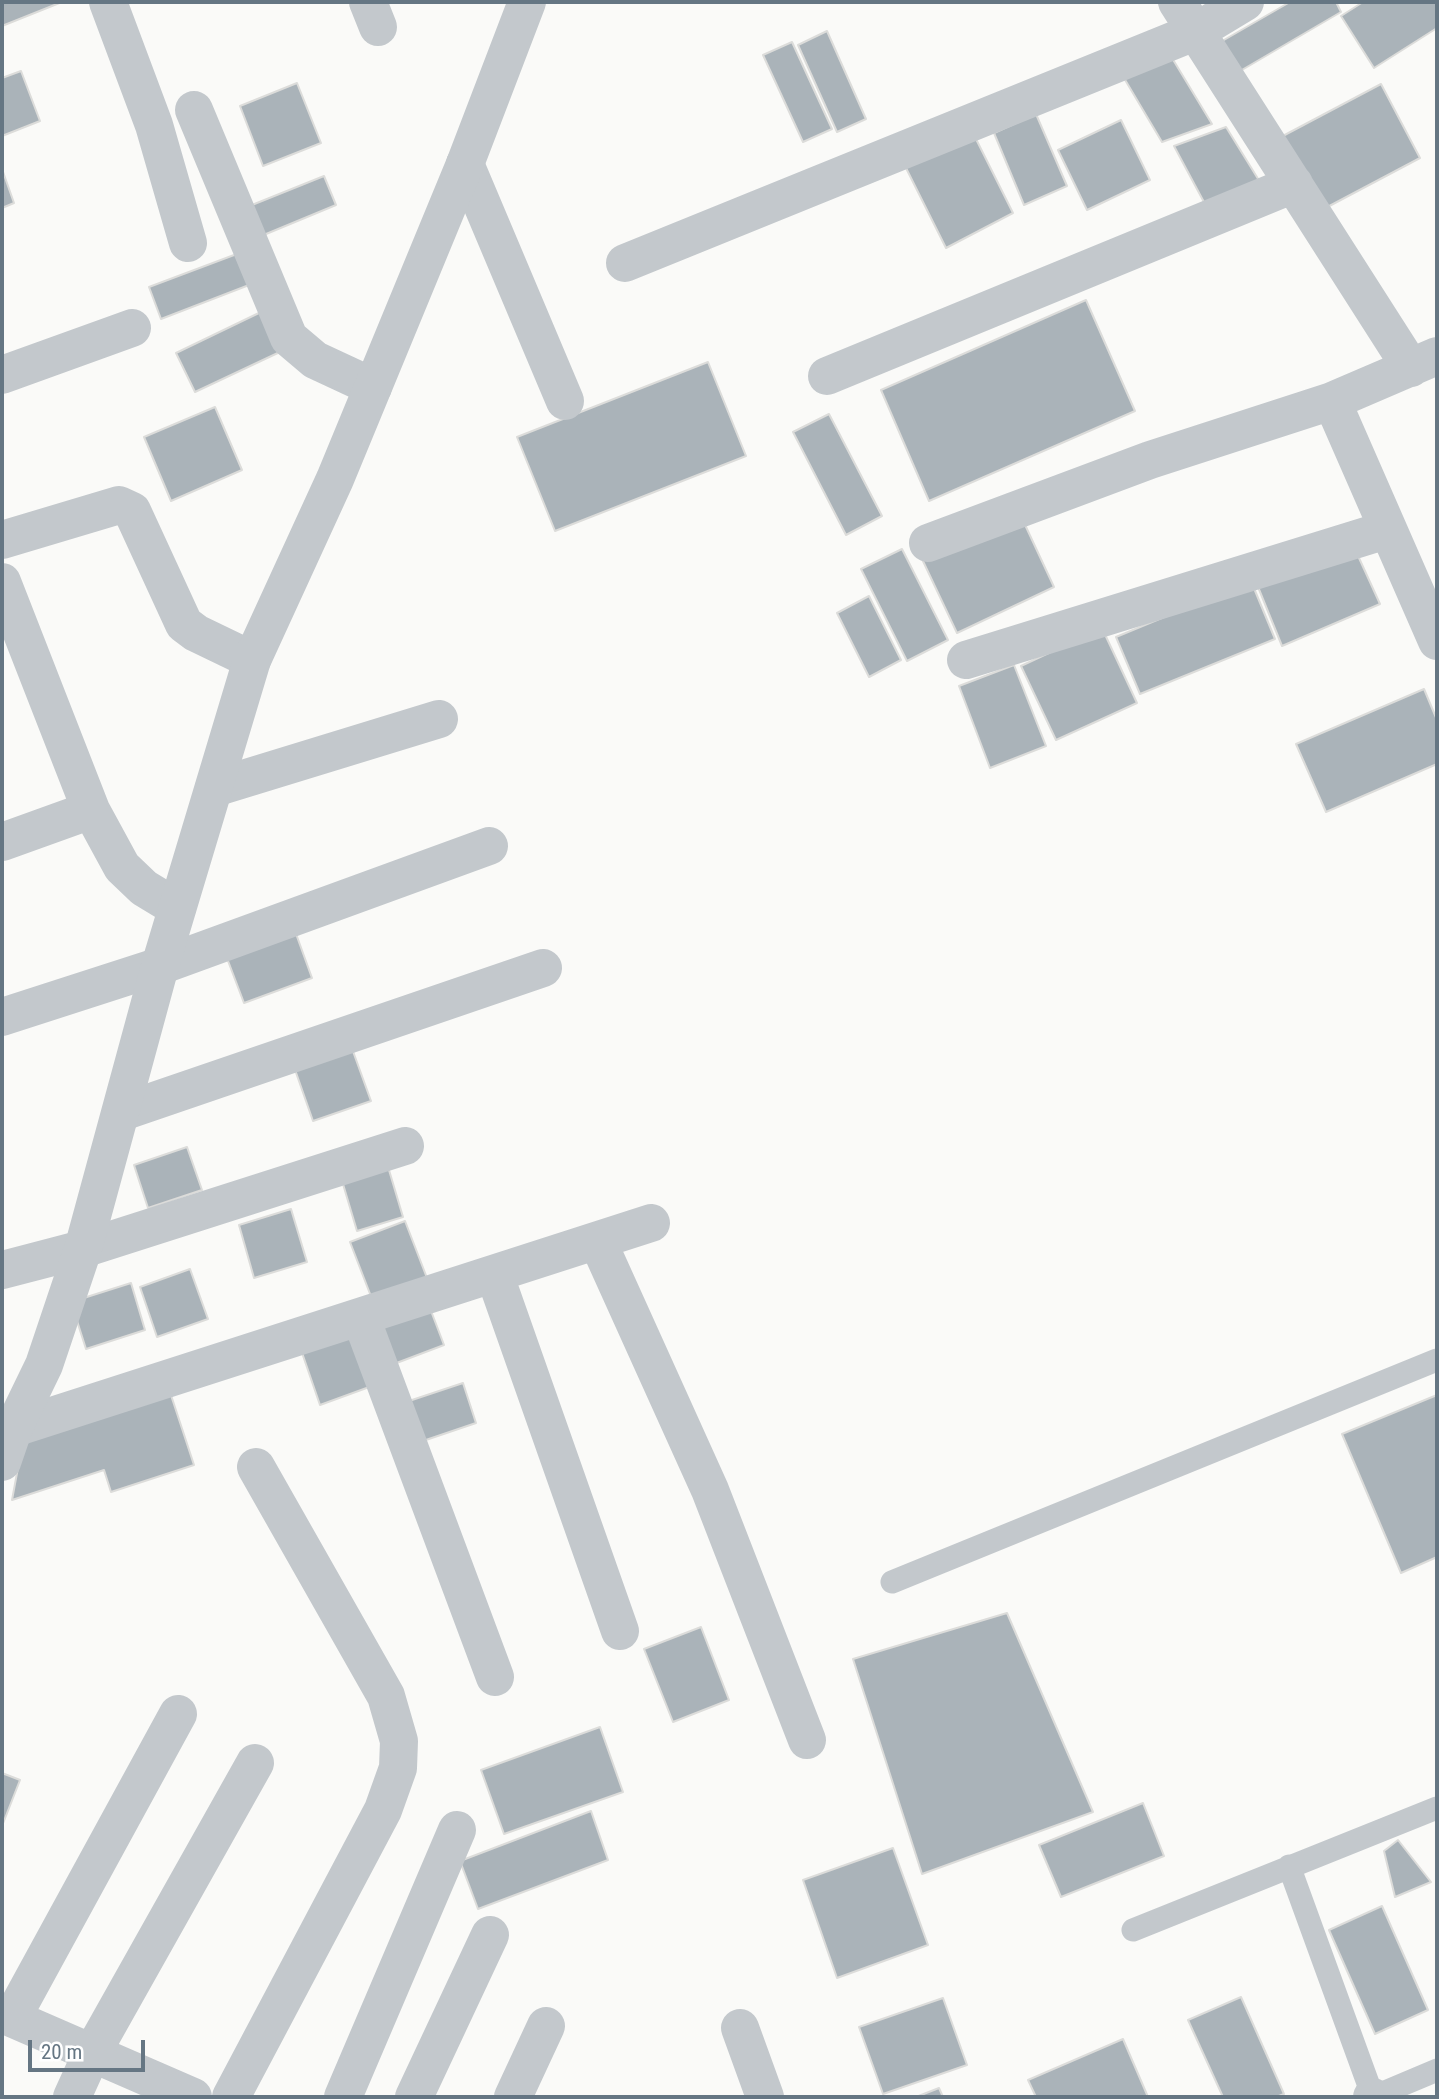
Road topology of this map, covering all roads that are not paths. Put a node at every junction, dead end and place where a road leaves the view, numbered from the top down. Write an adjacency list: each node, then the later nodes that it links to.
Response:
1 (108, 2): 8 (street)
2 (527, 2): 6 (street)
3 (1245, 2): 4 (street)
4 (1187, 16): 7 (street); 9 (street)
5 (194, 110): 14 (street)
6 (465, 164): 14 (street); 15 (street)
7 (1294, 184): 11 (street); 13 (street)
8 (188, 243)
9 (625, 263)
10 (132, 328): 12 (street)
11 (1424, 362): 16 (street)
12 (2, 375)
13 (827, 376)
14 (373, 387): 22 (street)
15 (565, 401)
16 (1332, 401): 17 (street); 19 (street)
17 (1386, 530): 21 (street); 23 (street)
18 (2, 540): 22 (street)
19 (928, 543)
20 (2, 582): 26 (street)
21 (1437, 641)
22 (252, 660): 25 (street)
23 (966, 660)
24 (439, 719): 25 (street)
25 (214, 788): 29 (street)
26 (91, 810): 27 (street); 29 (street)
27 (2, 842)
28 (489, 846): 30 (street)
29 (177, 908): 30 (street)
30 (160, 966): 32 (street); 33 (street)
31 (543, 968): 33 (street)
32 (2, 1017)
33 (122, 1112): 37 (street)
34 (405, 1146): 37 (street)
35 (651, 1223): 36 (street)
36 (598, 1242): 39 (street); 48 (street)
37 (83, 1248): 38 (street); 42 (street)
38 (2, 1270)
39 (495, 1276): 40 (street); 45 (street)
40 (361, 1318): 42 (street); 46 (street)
41 (1437, 1360): 44 (lane)
42 (6, 1440)
43 (256, 1467): 62 (street)
44 (892, 1582)
45 (620, 1631)
46 (495, 1677)
47 (177, 1714): 55 (street)
48 (807, 1740)
49 (255, 1763): 58 (street)
50 (1437, 1808): 52 (lane)
51 (457, 1830): 63 (street)
52 (1289, 1866): 53 (lane); 67 (lane)
53 (1133, 1930)
54 (490, 1935): 64 (street)
55 (7, 2016): 58 (street)
56 (546, 2026): 65 (street)
57 (740, 2028): 66 (street)
58 (92, 2053): 60 (street); 61 (street)
59 (1437, 2070): 67 (lane)
60 (72, 2097)
61 (193, 2097)
62 (232, 2097)
63 (343, 2097)
64 (414, 2097)
65 (513, 2097)
66 (765, 2097)
67 (1373, 2097)

